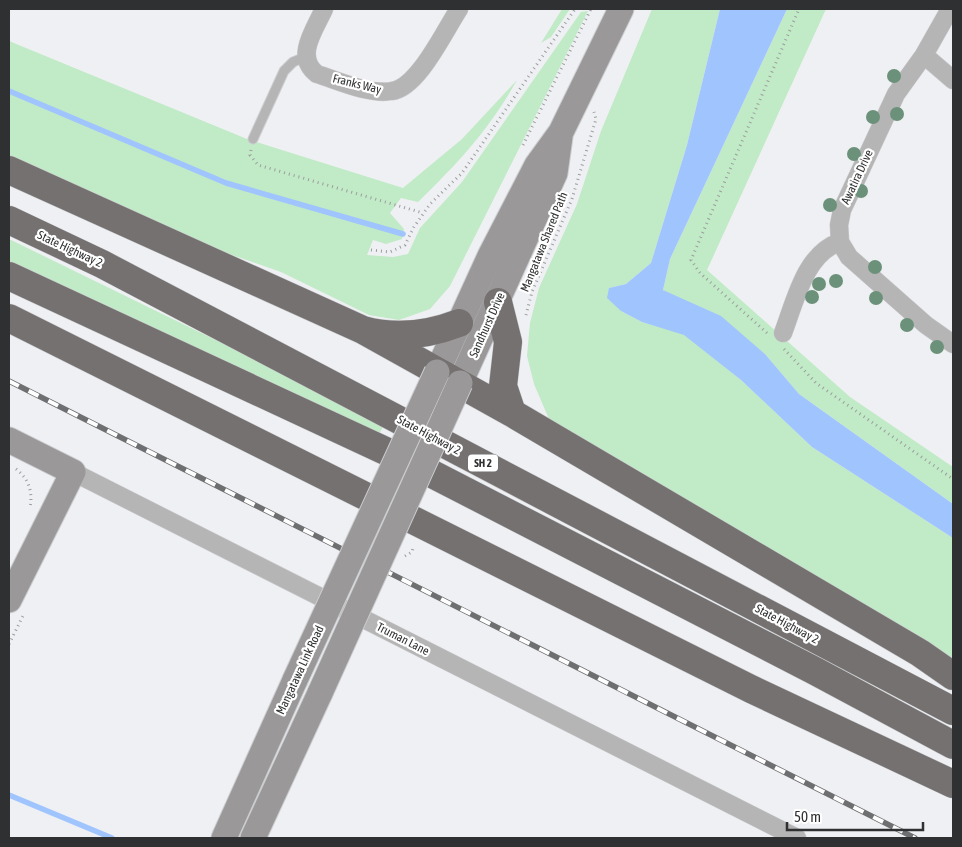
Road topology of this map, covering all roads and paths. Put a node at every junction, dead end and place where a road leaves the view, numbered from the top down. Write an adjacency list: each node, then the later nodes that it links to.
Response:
1 (324, 9): 9 (street)
2 (458, 9): 9 (street, Franks Way)
3 (575, 9): 16 (path)
4 (591, 9): 14 (path)
5 (621, 9): 12 (main road, Sandhurst Drive)
6 (799, 9): 26 (path)
7 (950, 9): 8 (street, Awatira Drive)
8 (924, 55): 10 (street); 18 (street, Awatira Drive)
9 (305, 57): 13 (lane)
10 (953, 80)
11 (596, 119): 24 (path, Mangatawa Shared Path)
12 (561, 132): 21 (main road, Sandhurst Drive); 23 (main road, Sandhurst Drive)
13 (253, 139): 16 (path)
14 (522, 148)
15 (9, 170): 25 (highway)
16 (423, 213): 19 (path)
17 (9, 220): 39 (highway, State Highway 2 / SH 2)
18 (840, 242): 26 (street); 27 (street)
19 (371, 250)
20 (9, 276): 40 (highway, SH 2)
21 (498, 302): 28 (main road, Sandhurst Drive); 29 (highway)
22 (9, 318): 34 (highway)
23 (459, 323): 25 (highway); 28 (main road, Sandhurst Drive)
24 (523, 325)
25 (363, 330): 28 (highway)
26 (778, 338): 33 (path)
27 (953, 344)
28 (449, 377): 29 (highway); 34 (main road, Sandhurst Drive, bridge); 36 (main road, Sandhurst Drive, bridge)
29 (512, 413): 38 (highway)
30 (9, 440): 32 (main road, Truman Lane)
31 (9, 466): 35 (path)
32 (73, 472): 37 (main road); 44 (street, Truman Lane)
33 (953, 479)
34 (377, 503): 36 (highway); 42 (main road, Mangatawa Link Road, bridge)
35 (28, 513)
36 (401, 515): 41 (highway); 43 (main road, bridge)
37 (9, 600)
38 (953, 676)
39 (953, 712)
40 (953, 744)
41 (953, 784)
42 (224, 838)
43 (253, 838)
44 (797, 838)

